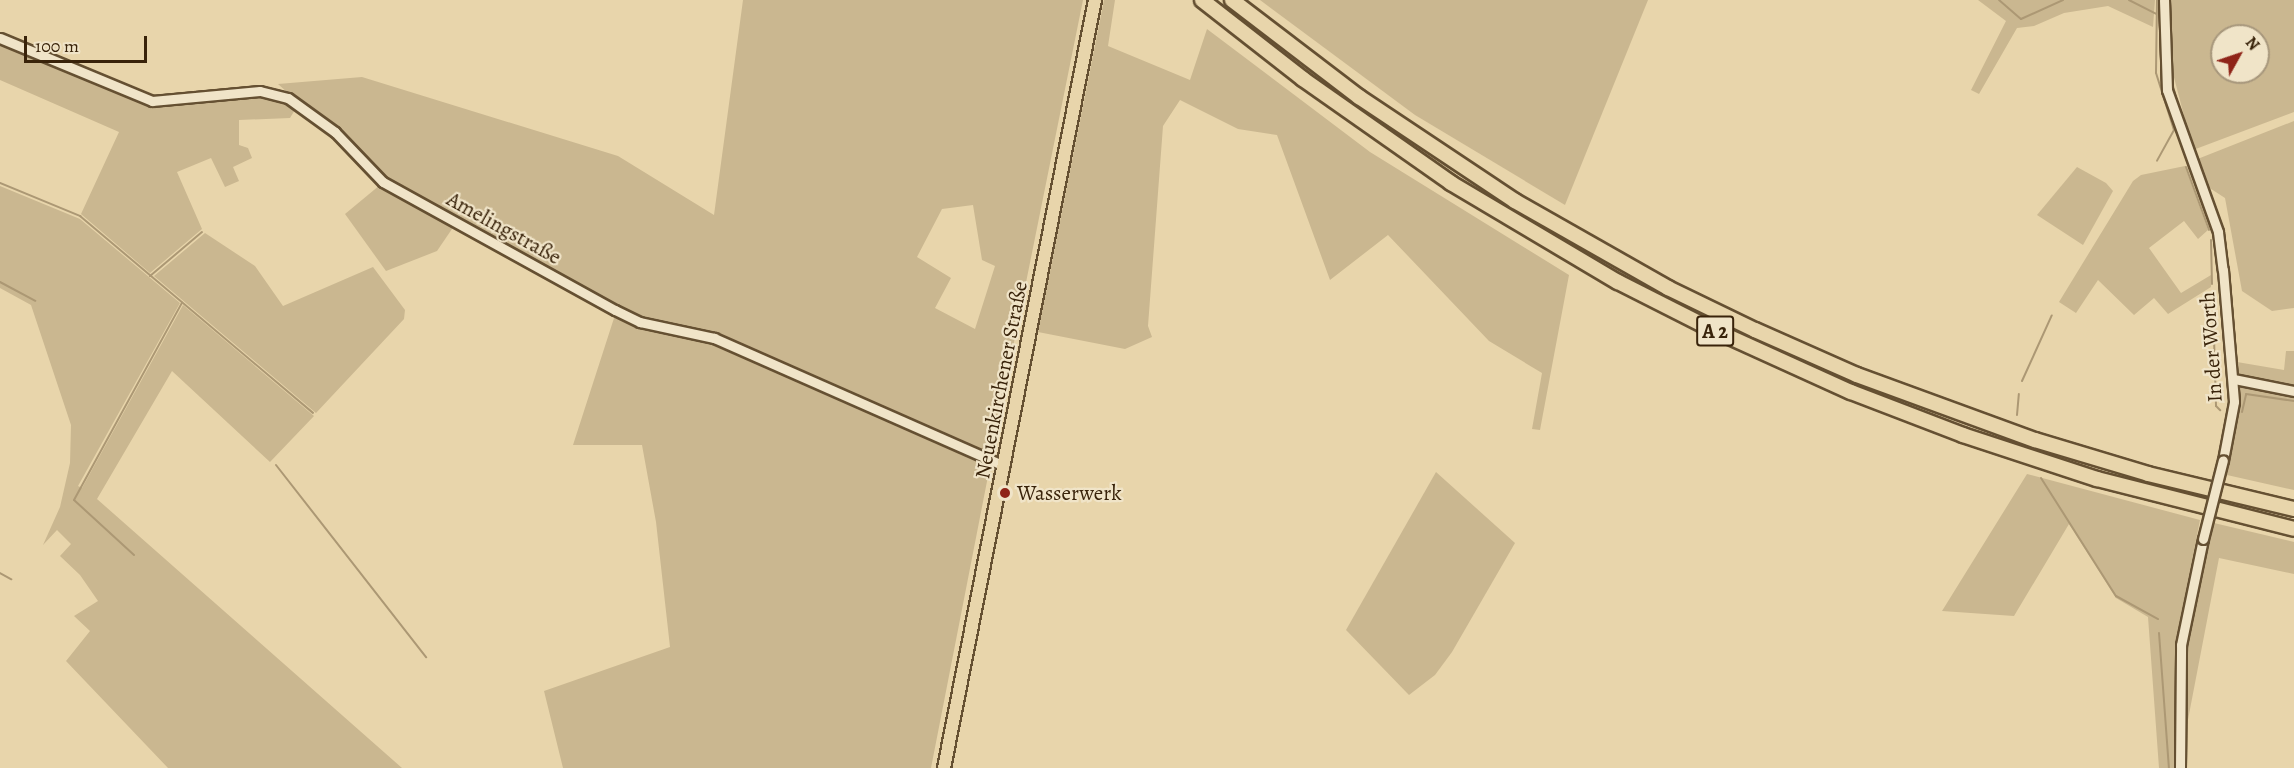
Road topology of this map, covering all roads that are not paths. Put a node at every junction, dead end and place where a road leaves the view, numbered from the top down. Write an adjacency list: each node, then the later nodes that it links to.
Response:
1 (1095, 0): 8 (main road, Neuenkirchener Straße)
2 (1202, 0): 10 (highway, A 2)
3 (1232, 0): 9 (highway, A 2)
4 (2164, 0): 6 (street, In der Worth)
5 (0, 38): 8 (street, Amelingstraße)
6 (2234, 380): 7 (street); 12 (street, In der Worth, bridge)
7 (2294, 391)
8 (1004, 466): 11 (main road, Neuenkirchener Straße)
9 (2294, 509)
10 (2294, 529)
11 (944, 768)
12 (2180, 768)

